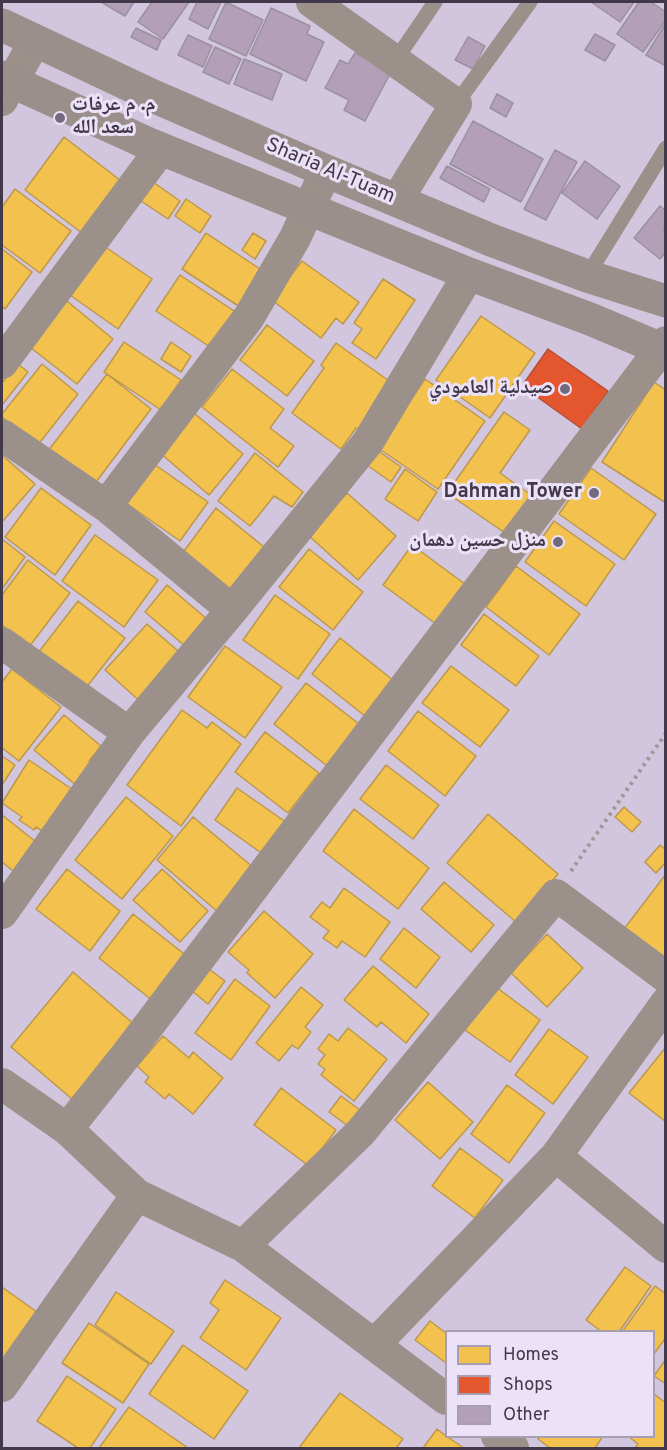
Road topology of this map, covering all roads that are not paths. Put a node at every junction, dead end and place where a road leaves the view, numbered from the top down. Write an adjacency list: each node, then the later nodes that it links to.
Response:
1 (312, 2): 6 (street)
2 (435, 2): 6 (lane)
3 (530, 2): 8 (lane)
4 (2, 25): 5 (main road, Sharia Al-Tuam)
5 (35, 41): 7 (street); 11 (main road, Sharia Al-Tuam)
6 (395, 61): 8 (street)
7 (5, 87): 10 (main road, Sharia Al-Tuam)
8 (456, 104): 12 (street)
9 (666, 148): 15 (lane)
10 (161, 149): 13 (main road, Sharia Al-Tuam); 18 (street)
11 (326, 171): 12 (main road, Sharia Al-Tuam); 13 (street)
12 (397, 200): 15 (main road, Sharia Al-Tuam)
13 (309, 209): 14 (main road, Sharia Al-Tuam); 20 (street)
14 (469, 274): 17 (main road, Sharia Al-Tuam); 21 (street)
15 (587, 276): 16 (main road, Sharia Al-Tuam)
16 (666, 301)
17 (664, 348): 28 (street)
18 (2, 363)
19 (2, 435): 20 (street)
20 (106, 506): 21 (street)
21 (232, 610): 23 (street)
22 (2, 643): 23 (street)
23 (129, 733): 24 (street)
24 (2, 913)
25 (666, 977): 31 (street)
26 (666, 1003): 29 (street)
27 (2, 1087): 28 (street)
28 (67, 1129): 30 (street)
29 (556, 1156): 32 (street); 33 (street)
30 (137, 1195): 31 (street); 34 (street)
31 (243, 1246): 33 (street)
32 (666, 1247)
33 (374, 1345): 35 (street)
34 (2, 1386)
35 (445, 1398)
36 (497, 1438): 37 (street)
37 (513, 1449)

